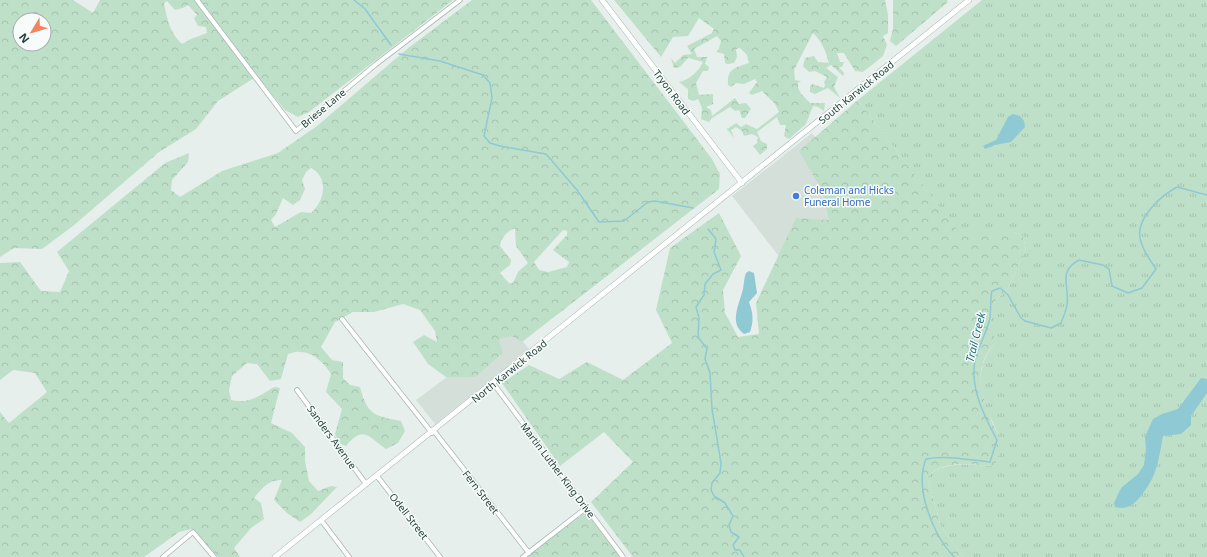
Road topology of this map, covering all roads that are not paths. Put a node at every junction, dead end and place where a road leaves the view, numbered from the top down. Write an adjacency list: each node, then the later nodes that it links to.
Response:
1 (197, 0): 2 (street, Briese Lane)
2 (460, 0)
3 (602, 0): 5 (street, Tryon Road)
4 (970, 0): 5 (street, South Karwick Road)
5 (742, 183): 7 (street, North Karwick Road)
6 (342, 319): 9 (street, Fern Street)
7 (493, 383): 9 (street, North Karwick Road); 12 (street, Martin Luther King Drive)
8 (297, 390): 11 (street, Sanders Avenue)
9 (433, 432): 10 (street, North Karwick Road); 14 (street, Fern Street)
10 (377, 476): 11 (street, North Karwick Road); 19 (street, Odell Street)
11 (366, 484): 13 (street, North Karwick Road)
12 (586, 508): 14 (street); 21 (street, Martin Luther King Drive)
13 (321, 520): 17 (street, North Karwick Road); 18 (street)
14 (529, 553): 20 (street)
15 (163, 557): 16 (street)
16 (214, 557)
17 (275, 557)
18 (349, 557)
19 (440, 557)
20 (524, 557)
21 (623, 557)

